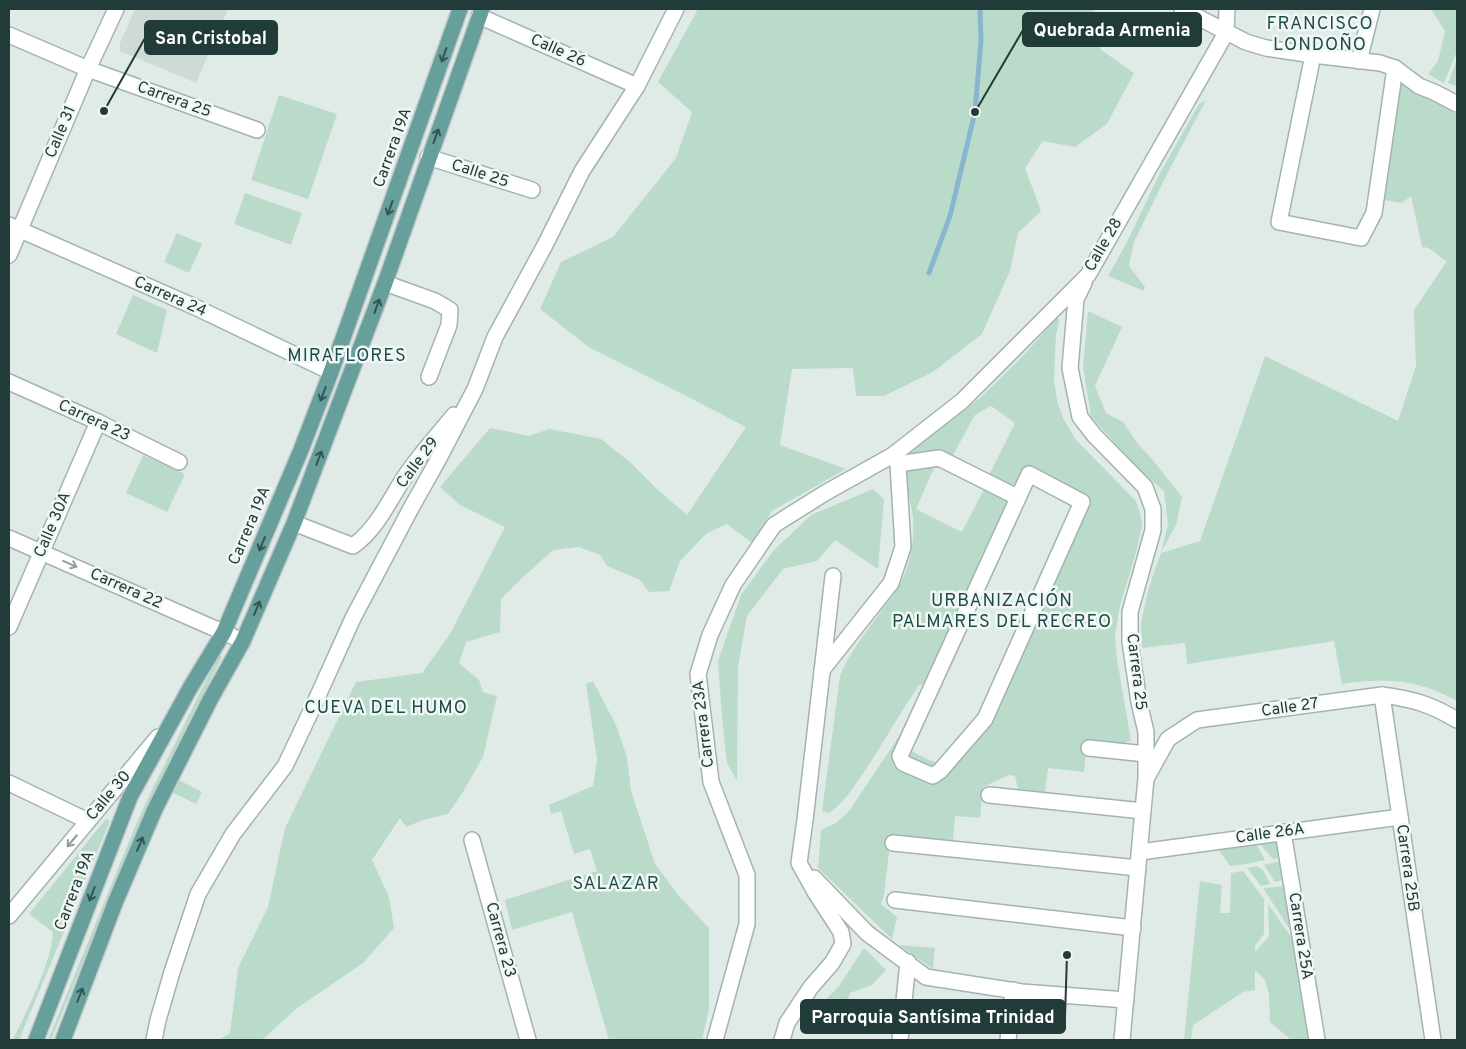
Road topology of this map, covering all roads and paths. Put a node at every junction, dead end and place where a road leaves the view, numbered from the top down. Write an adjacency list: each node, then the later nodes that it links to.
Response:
1 (116, 9): 13 (street, Calle 31)
2 (460, 9): 23 (main road, Carrera 19A, one-way to 23)
3 (676, 9): 14 (street)
4 (1182, 9): 8 (street)
5 (1227, 9): 8 (street, Calle 28)
6 (1372, 9): 11 (street)
7 (480, 13): 14 (street, Calle 26); 17 (main road, one-way to 7)
8 (1226, 33): 10 (street); 21 (street, Calle 28)
9 (9, 35): 13 (street, Carrera 25)
10 (1313, 55): 11 (street); 12 (street)
11 (1359, 61): 12 (street)
12 (1395, 68): 15 (street)
13 (88, 69): 16 (street, Carrera 25); 19 (street, Calle 31)
14 (637, 86): 26 (street)
15 (1457, 104)
16 (257, 130)
17 (428, 157): 18 (street, Calle 25); 22 (main road)
18 (532, 190)
19 (14, 227): 20 (street, Calle 31); 23 (street, Carrera 24)
20 (9, 255)
21 (1088, 275): 28 (street, Calle 28); 43 (street, Carrera 25)
22 (385, 283): 24 (street); 31 (main road, one-way to 22)
23 (331, 372): 36 (main road, Carrera 19A, one-way to 36)
24 (429, 376)
25 (9, 382): 27 (street, Carrera 23)
26 (475, 388): 31 (street, Calle 29); 64 (street)
27 (98, 422): 29 (street, Carrera 23); 33 (street, Calle 30A)
28 (895, 460): 30 (street); 38 (street); 66 (street, Carrera 23A)
29 (178, 462)
30 (1018, 498): 30 (street)
31 (294, 523): 37 (main road, one-way to 31)
32 (9, 538): 33 (street, Carrera 22)
33 (42, 552): 35 (street, Calle 30A); 36 (street, Carrera 22, one-way to 36)
34 (833, 576): 38 (street)
35 (9, 628)
36 (224, 632): 37 (street, Carrera 22); 41 (main road, Carrera 19A)
37 (243, 640): 63 (main road, one-way to 37)
38 (822, 670): 54 (street)
39 (1382, 695): 40 (street, Calle 27); 44 (street, Calle 27); 48 (street, Carrera 25B)
40 (1457, 720)
41 (171, 723): 49 (street, Calle 30); 62 (main road, Carrera 19A, one-way to 62)
42 (1089, 748): 43 (street)
43 (1146, 754): 44 (street, Carrera 25)
44 (1146, 778): 47 (street, Carrera 25)
45 (9, 783): 49 (street)
46 (989, 794): 47 (street)
47 (1144, 811): 53 (street, Carrera 25)
48 (1400, 817): 50 (street, Calle 26A); 72 (street, Carrera 25B)
49 (88, 821): 57 (street, Calle 30, one-way to 57)
50 (1283, 832): 53 (street, Calle 26A); 71 (street, Carrera 25A)
51 (472, 840): 65 (street, Carrera 23)
52 (893, 843): 55 (street)
53 (1140, 852): 55 (street, Carrera 25)
54 (799, 863): 59 (street); 67 (street)
55 (1138, 868): 58 (street, Carrera 25)
56 (895, 900): 58 (street)
57 (9, 916)
58 (1133, 928): 61 (street, Carrera 25)
59 (908, 962): 60 (street); 68 (street)
60 (1013, 990): 61 (street); 69 (street)
61 (1126, 1000): 70 (street, Carrera 25)
62 (36, 1040)
63 (63, 1040)
64 (154, 1040)
65 (528, 1040)
66 (715, 1040)
67 (782, 1040)
68 (900, 1040)
69 (1008, 1040)
70 (1122, 1040)
71 (1317, 1040)
72 (1433, 1040)

